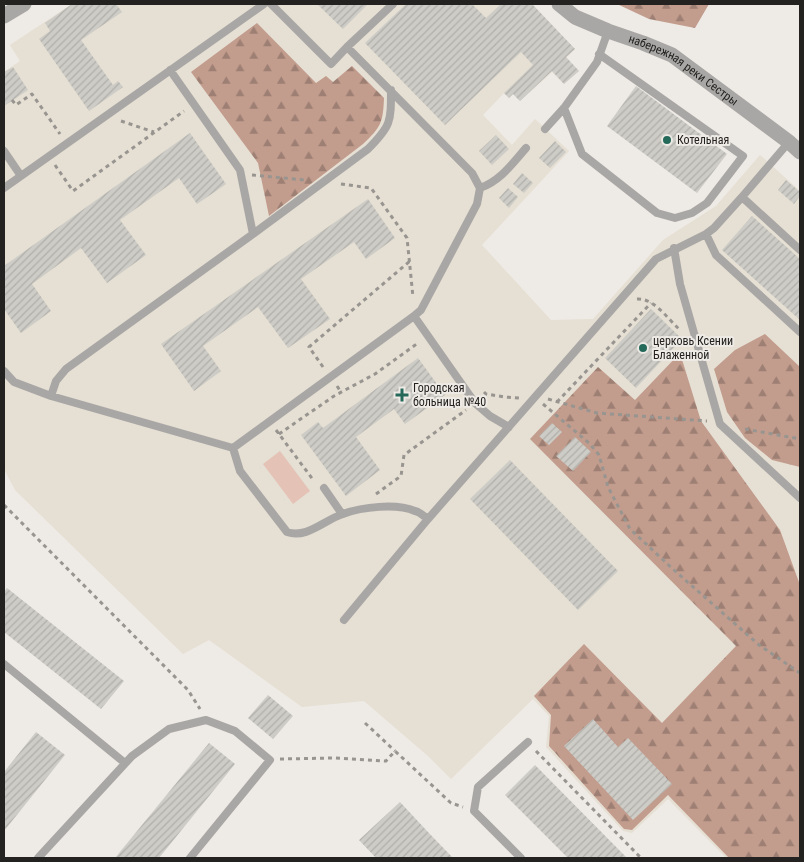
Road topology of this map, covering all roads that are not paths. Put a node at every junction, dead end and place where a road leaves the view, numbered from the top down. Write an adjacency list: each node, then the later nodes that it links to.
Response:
1 (24, 4): 6 (street)
2 (264, 4): 10 (lane)
3 (271, 4): 8 (lane)
4 (393, 4): 8 (lane)
5 (559, 4): 7 (street, набережная реки Сестры)
6 (4, 16)
7 (608, 32): 9 (lane); 14 (street, набережная реки Сестры)
8 (347, 47): 11 (lane)
9 (599, 54): 12 (lane); 12 (lane)
10 (170, 70): 18 (lane); 22 (lane)
11 (392, 90): 20 (lane); 22 (lane)
12 (564, 108): 13 (lane)
13 (546, 129)
14 (789, 142): 17 (street, набережная реки Сестры); 21 (lane)
15 (526, 148): 20 (lane)
16 (4, 151): 18 (lane)
17 (800, 152)
18 (21, 176): 19 (lane)
19 (4, 188)
20 (480, 188): 26 (lane)
21 (742, 197): 23 (lane); 25 (lane)
22 (254, 234): 29 (lane)
23 (706, 234): 24 (lane); 27 (lane)
24 (674, 248): 30 (lane); 33 (lane)
25 (800, 250)
26 (414, 316): 30 (lane); 31 (lane)
27 (800, 332)
28 (4, 371): 29 (lane)
29 (51, 396): 31 (lane)
30 (508, 427): 35 (lane)
31 (233, 448): 34 (lane)
32 (324, 488): 34 (lane)
33 (800, 498)
34 (342, 514): 35 (lane)
35 (428, 519): 36 (lane)
36 (344, 620)
37 (4, 664): 39 (lane)
38 (528, 742): 42 (lane)
39 (125, 763): 40 (lane); 41 (lane)
40 (38, 858)
41 (190, 858)
42 (521, 858)

